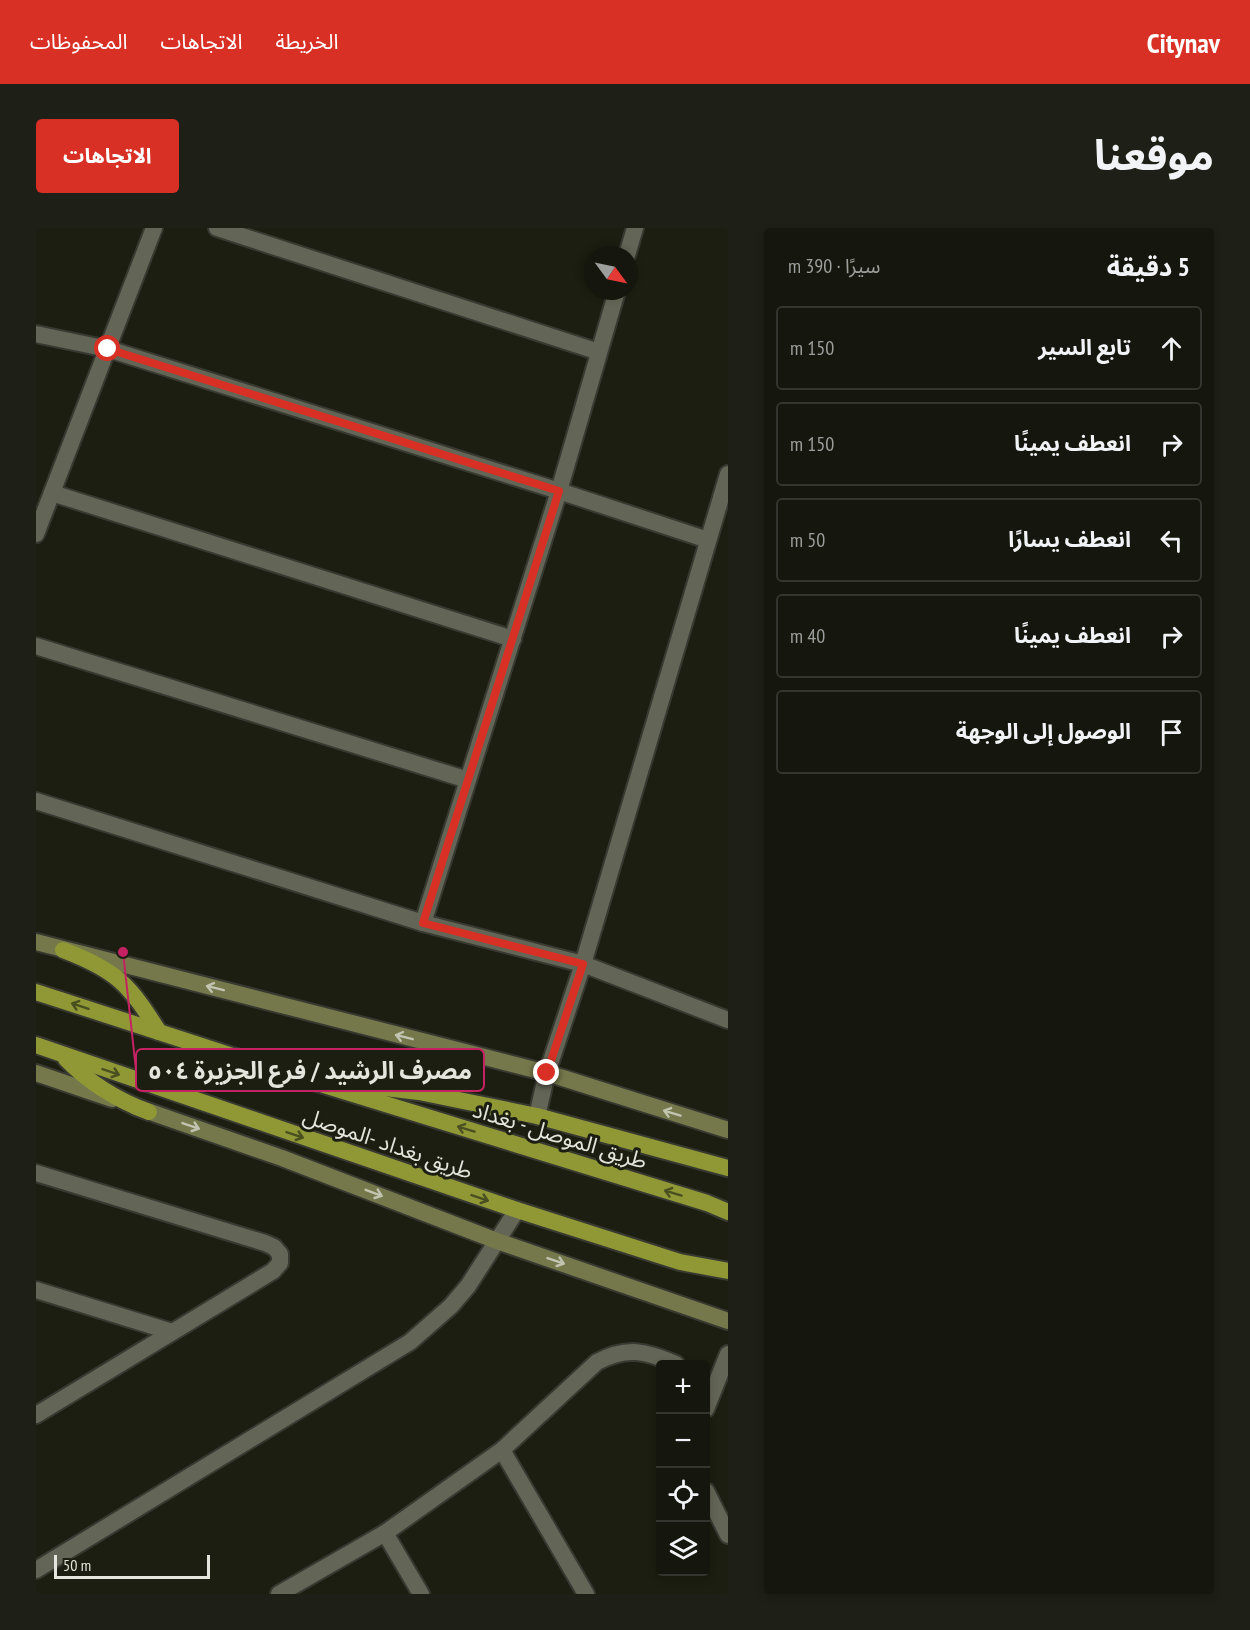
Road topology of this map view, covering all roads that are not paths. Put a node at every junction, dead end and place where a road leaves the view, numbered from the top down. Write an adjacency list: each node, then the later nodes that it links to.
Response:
1 (154, 228): 7 (street)
2 (217, 228): 8 (street)
3 (635, 228): 4 (street)
4 (630, 246)
5 (614, 300): 8 (street)
6 (36, 334): 7 (street)
7 (108, 349): 10 (street); 11 (street)
8 (599, 352): 10 (street)
9 (728, 474): 13 (street)
10 (559, 491): 13 (street); 14 (street)
11 (52, 493): 12 (street); 14 (street)
12 (36, 534)
13 (708, 540): 21 (street)
14 (513, 639): 16 (street)
15 (36, 646): 16 (street)
16 (468, 780): 18 (street)
17 (36, 801): 18 (street)
18 (423, 923): 21 (street)
19 (36, 942): 20 (main road)
20 (63, 950): 24 (highway); 28 (main road, one-way to 20)
21 (583, 964): 23 (street); 28 (street)
22 (36, 992): 24 (highway, طريق الموصل - بغداد, one-way to 22)
23 (728, 1020)
24 (159, 1032): 29 (highway, طريق الموصل - بغداد)
25 (36, 1045): 26 (highway, طريق بغداد -الموصل)
26 (61, 1054): 30 (highway); 35 (highway, طريق بغداد -الموصل, one-way to 35)
27 (36, 1073): 30 (main road)
28 (547, 1073): 31 (street); 32 (main road, one-way to 28)
29 (291, 1075): 31 (highway); 36 (highway, طريق الموصل - بغداد, one-way to 29)
30 (149, 1112): 37 (main road, one-way to 37)
31 (537, 1116): 33 (highway)
32 (728, 1130)
33 (728, 1168)
34 (36, 1173): 43 (street)
35 (517, 1210): 37 (street); 38 (highway, طريق بغداد -الموصل)
36 (728, 1210)
37 (497, 1241): 42 (main road, one-way to 42); 52 (street)
38 (680, 1262): 39 (highway, طريق بغداد -الموصل); 40 (highway)
39 (728, 1272)
40 (728, 1281)
41 (36, 1290): 43 (street)
42 (728, 1321)
43 (172, 1332): 47 (street)
44 (728, 1354): 46 (street)
45 (664, 1360): 48 (street)
46 (711, 1380)
47 (37, 1413)
48 (502, 1450): 50 (street); 55 (street)
49 (710, 1501): 51 (street)
50 (385, 1533): 53 (street); 54 (street)
51 (728, 1535)
52 (36, 1570)
53 (279, 1594)
54 (421, 1594)
55 (586, 1594)

